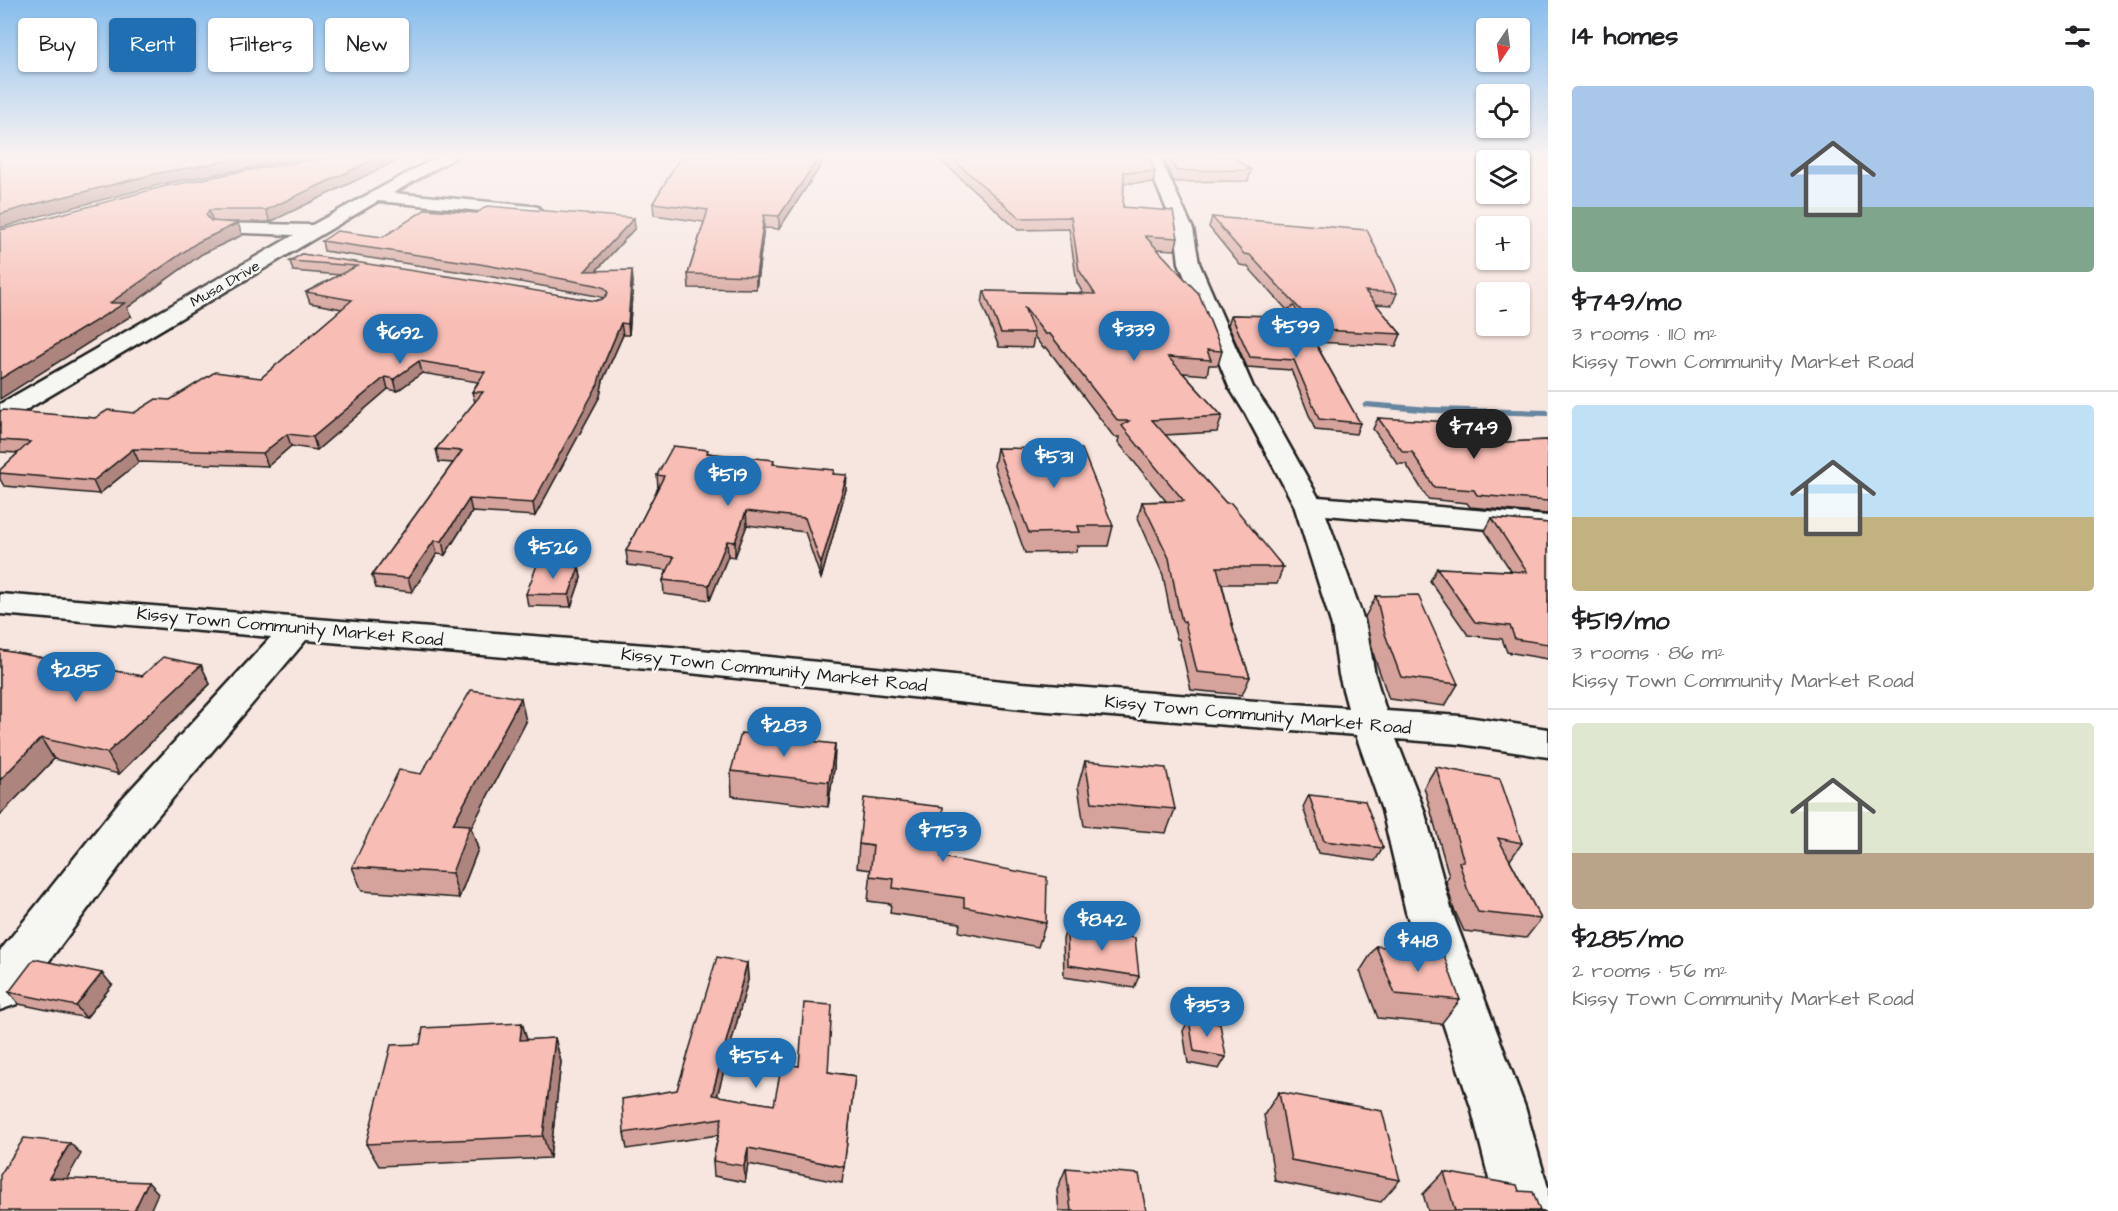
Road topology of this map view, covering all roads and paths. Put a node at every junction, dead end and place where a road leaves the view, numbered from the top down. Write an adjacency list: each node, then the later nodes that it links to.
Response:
1 (347, 213): 4 (street, Musa Drive)
2 (1177, 213): 8 (street)
3 (221, 227): 4 (street)
4 (315, 231): 5 (street, Musa Drive)
5 (279, 252): 6 (street); 7 (street, Musa Drive)
6 (313, 258)
7 (0, 415)
8 (1308, 505): 9 (street); 12 (street)
9 (1548, 525)
10 (0, 604): 11 (street, Kissy Town Community Market Road)
11 (299, 627): 12 (street, Kissy Town Community Market Road); 14 (street)
12 (1371, 724): 13 (street, Kissy Town Community Market Road); 15 (street)
13 (1548, 743)
14 (0, 988)
15 (1526, 1211)

